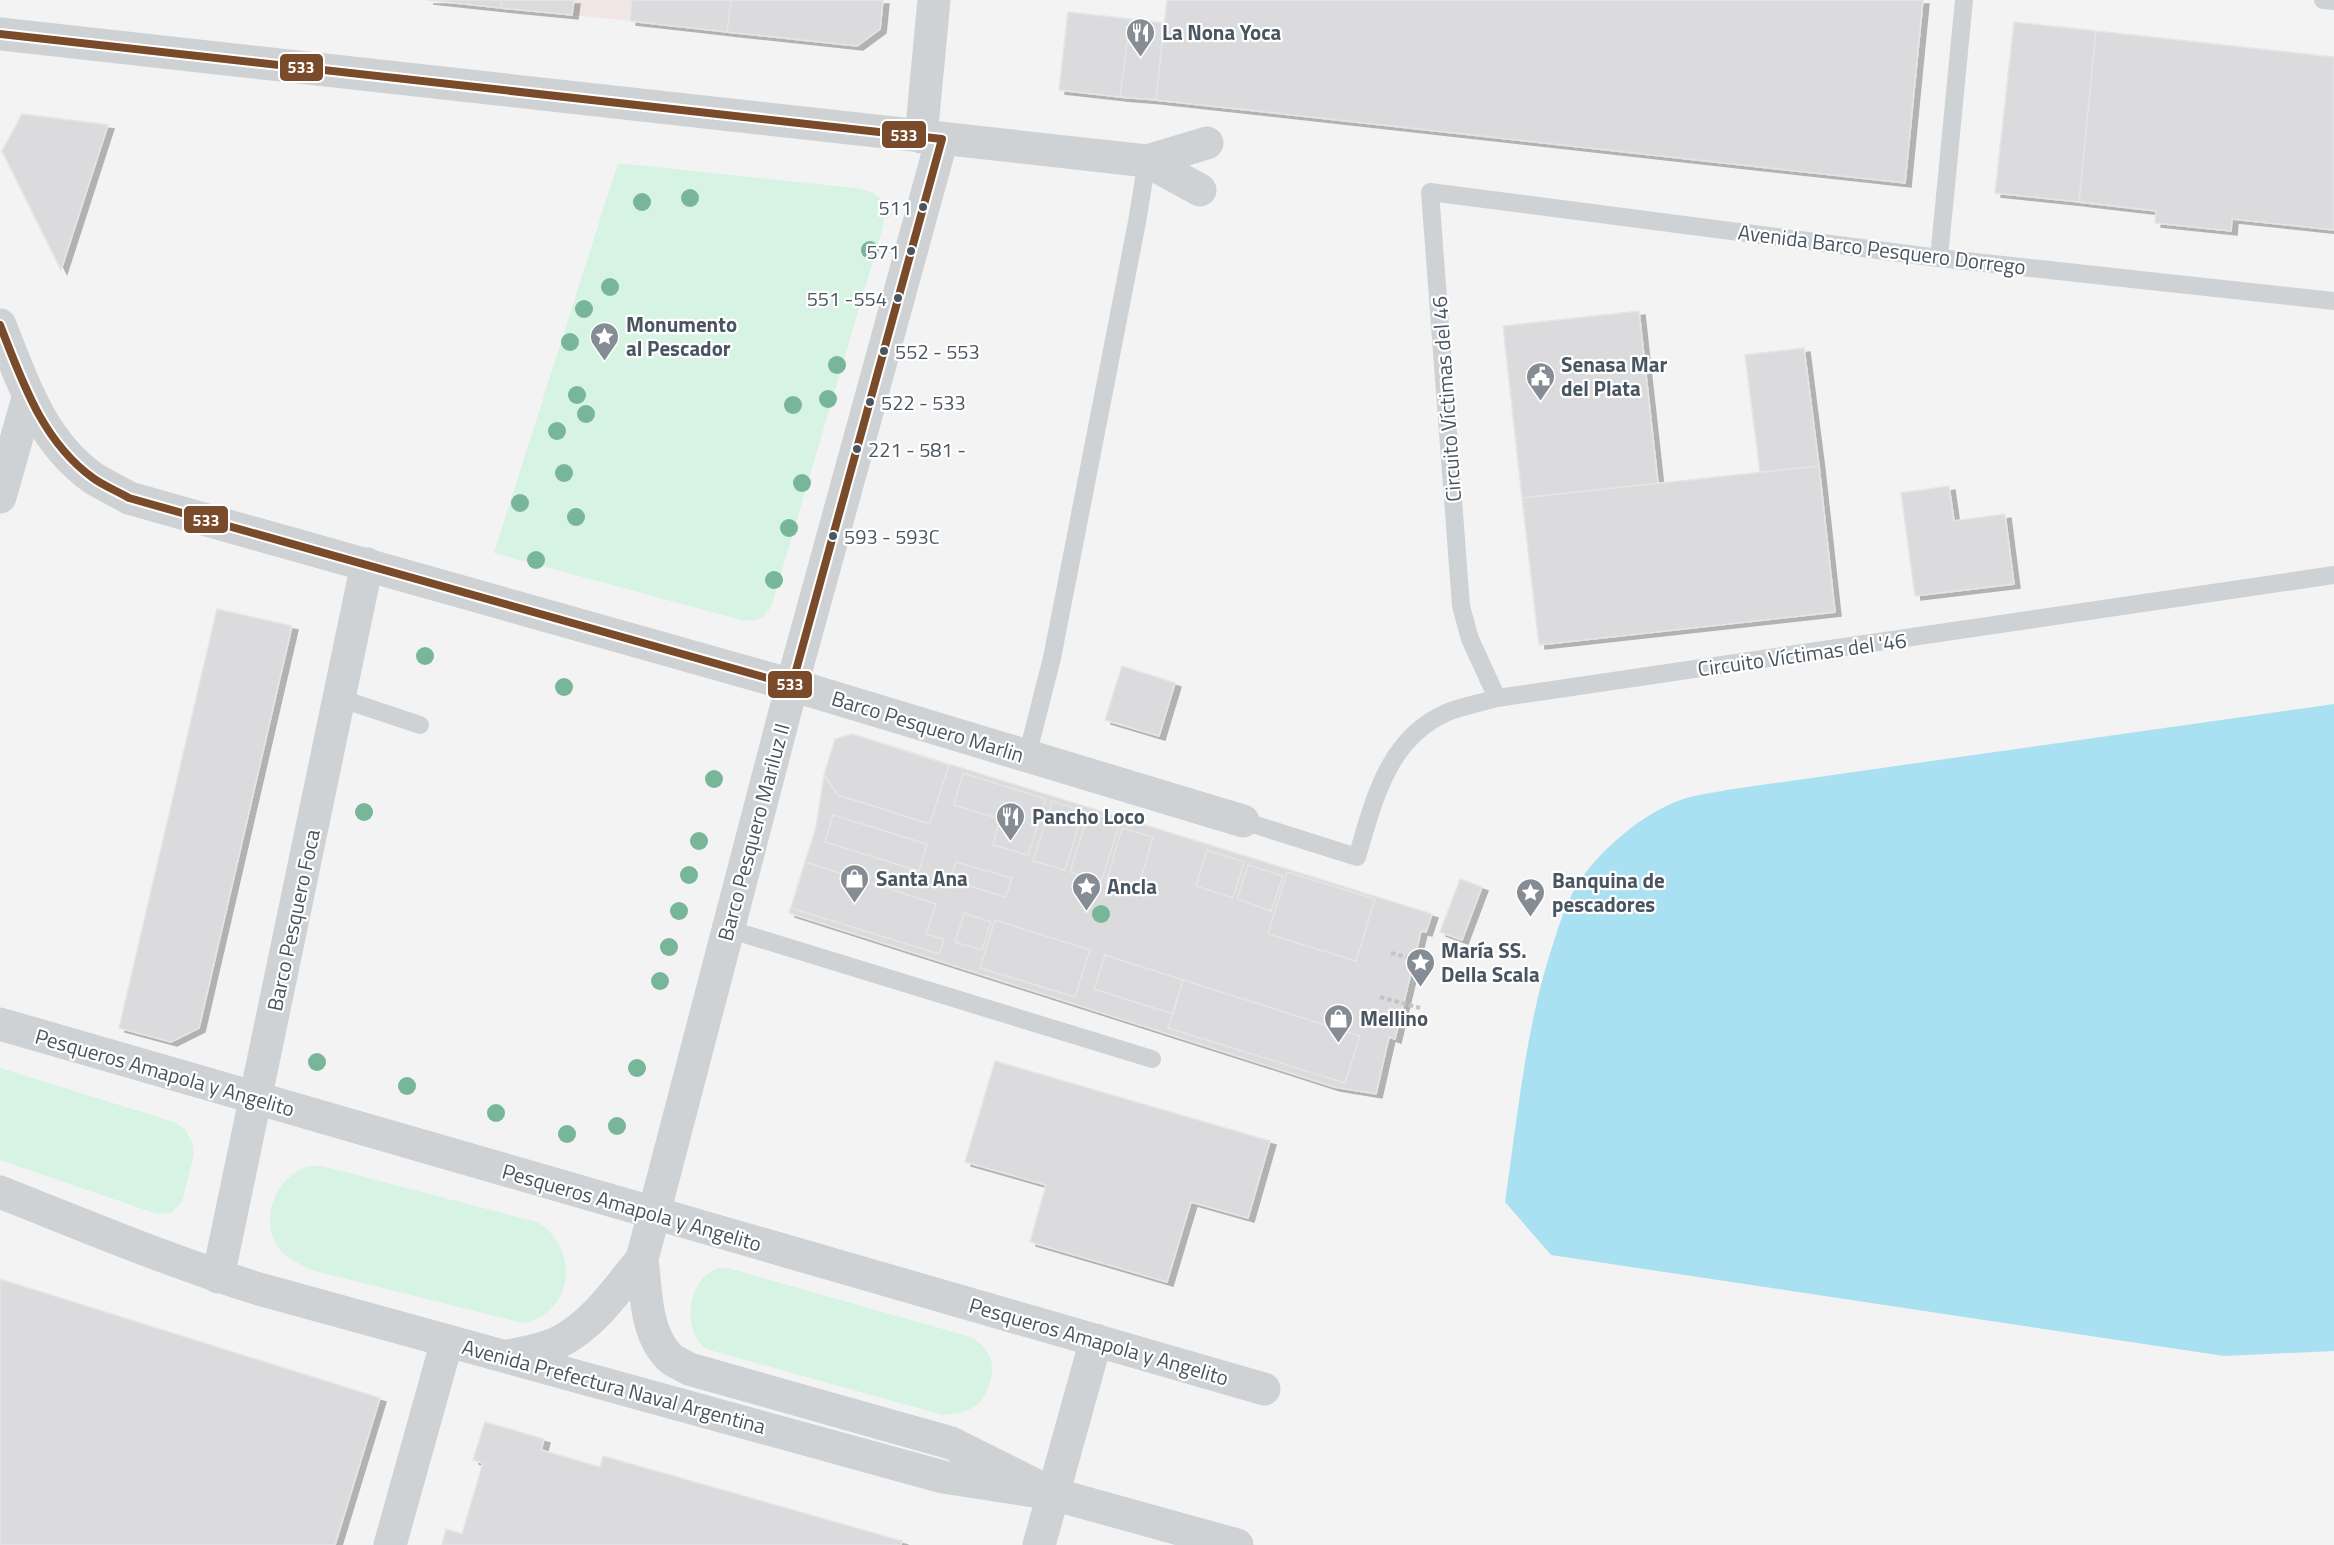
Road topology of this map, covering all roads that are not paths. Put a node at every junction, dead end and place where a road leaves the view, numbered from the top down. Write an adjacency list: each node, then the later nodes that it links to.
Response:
1 (934, 0): 6 (street, Barco Pesquero Mariluz II)
2 (1964, 0): 11 (lane)
3 (2323, 0): 4 (lane)
4 (2334, 1)
5 (0, 34): 6 (street)
6 (931, 138): 8 (street); 18 (street, Barco Pesquero Mariluz II)
7 (1207, 143): 8 (street)
8 (1147, 161): 9 (street); 22 (lane)
9 (1200, 190)
10 (1430, 192): 11 (lane, Avenida Barco Pesquero Dorrego); 20 (lane, Circuito Víctimas del 46)
11 (1939, 258): 12 (lane, Avenida Barco Pesquero Dorrego)
12 (2334, 302)
13 (0, 325): 14 (street, Barco Pesquero Marlin)
14 (28, 398): 15 (street); 16 (street, Barco Pesquero Marlin)
15 (0, 497)
16 (367, 564): 18 (street, Barco Pesquero Marlin); 19 (street, Barco Pesquero Foca)
17 (2334, 576): 20 (lane, Circuito Víctimas del '46)
18 (792, 685): 22 (street, Barco Pesquero Marlin); 24 (street, Barco Pesquero Mariluz II)
19 (339, 698): 21 (lane); 27 (street, Barco Pesquero Foca)
20 (1497, 698): 23 (lane, Circuito Víctimas del '46)
21 (420, 725)
22 (1027, 756): 23 (street, Barco Pesquero Marlin)
23 (1243, 821)
24 (728, 929): 26 (lane); 29 (street, Barco Pesquero Mariluz II)
25 (0, 1024): 27 (street, Pesqueros Amapola y Angelito)
26 (1152, 1059)
27 (255, 1098): 29 (street, Pesqueros Amapola y Angelito); 31 (street, Barco Pesquero Foca)
28 (0, 1192): 31 (street, Avenida Prefectura Naval Argentina)
29 (654, 1213): 30 (street, Barco Pesquero Mariluz II); 32 (street, Pesqueros Amapola y Angelito)
30 (642, 1259): 34 (street); 36 (street)
31 (218, 1276): 33 (street, Avenida Prefectura Naval Argentina)
32 (1096, 1340): 35 (street, Pesqueros Amapola y Angelito); 36 (street)
33 (447, 1341): 34 (street, Avenida Prefectura Naval Argentina); 37 (street)
34 (506, 1356): 36 (street, Avenida Prefectura Naval Argentina)
35 (1264, 1389)
36 (1053, 1494): 38 (street); 39 (street, Avenida Prefectura Naval Argentina)
37 (390, 1545)
38 (1039, 1545)
39 (1237, 1545)

